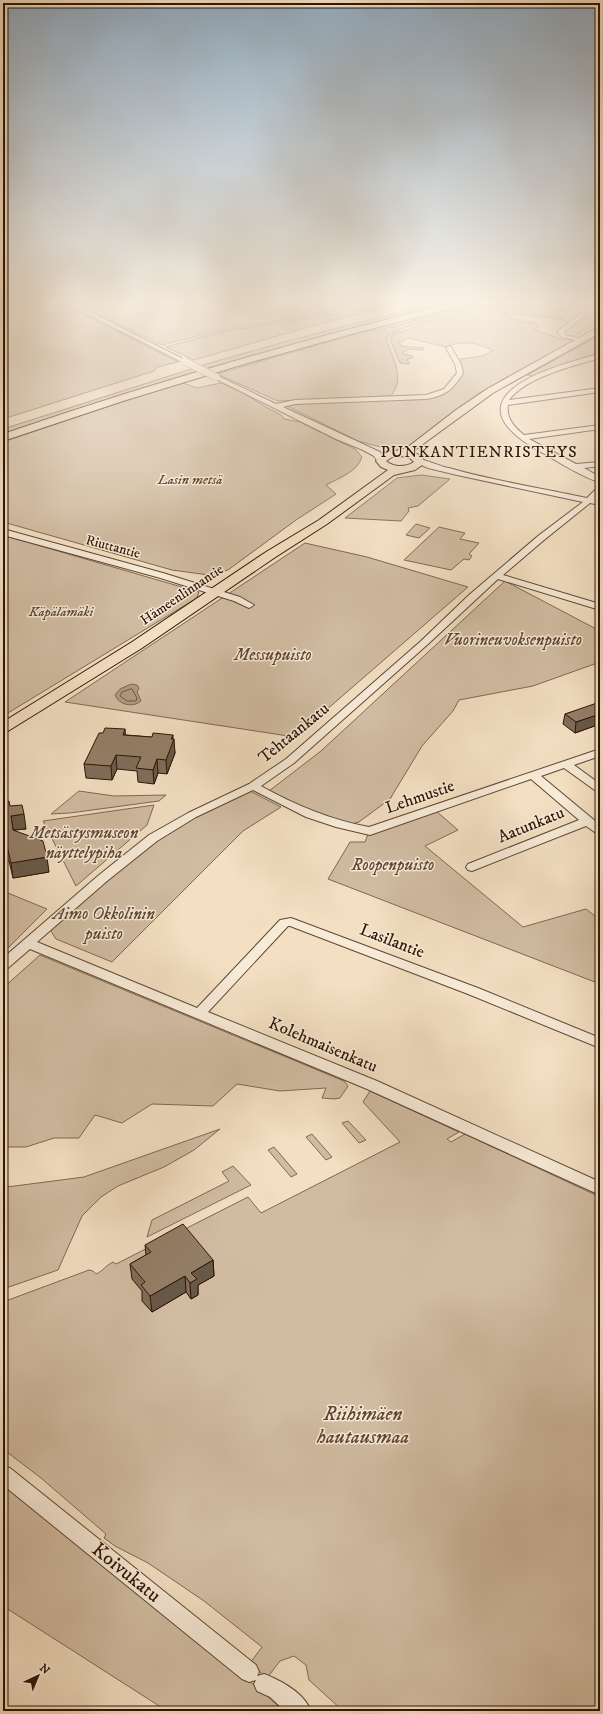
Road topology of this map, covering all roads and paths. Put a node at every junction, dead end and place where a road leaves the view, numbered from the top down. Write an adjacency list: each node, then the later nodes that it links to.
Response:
1 (145, 380): 8 (highway)
2 (180, 380): 13 (highway)
3 (222, 380): 10 (street, bridge)
4 (455, 380): 10 (street)
5 (510, 380): 12 (main road)
6 (532, 380): 9 (street)
7 (600, 390): 9 (street)
8 (105, 392)
9 (504, 403): 14 (street)
10 (275, 406): 15 (street)
11 (600, 427): 14 (street)
12 (430, 435): 16 (main road); 17 (main road)
13 (3, 438)
14 (522, 438): 20 (street)
15 (366, 448): 16 (street); 18 (street)
16 (399, 454): 17 (main road); 18 (main road)
17 (420, 460): 21 (main road, Hämeenlinnantie); 22 (street)
18 (382, 462): 21 (main road); 24 (main road)
19 (600, 464): 20 (street)
20 (575, 467): 23 (street)
21 (404, 468): 22 (street); 24 (main road, Hämeenlinnantie)
22 (457, 473): 26 (street)
23 (600, 480)
24 (375, 483): 30 (main road, Hämeenlinnantie)
25 (600, 490): 26 (street, Tehtaankatu)
26 (588, 501): 27 (street); 29 (street, Tehtaankatu)
27 (600, 504)
28 (3, 532): 30 (street, Riuttantie)
29 (497, 576): 32 (street); 37 (street, Tehtaankatu)
30 (215, 592): 31 (street, Riuttantie); 33 (main road, Hämeenlinnantie)
31 (249, 605)
32 (600, 607)
33 (3, 728)
34 (600, 752): 35 (street, Lehmustie)
35 (567, 765): 36 (street, Lehmustie); 38 (street)
36 (534, 776): 37 (street, Lehmustie); 39 (street)
37 (253, 786): 42 (street, Tehtaankatu)
38 (600, 789)
39 (587, 821): 40 (street, Aatunkatu); 41 (street, Aatunkatu)
40 (600, 831)
41 (472, 867)
42 (27, 943): 43 (street, Tehtaankatu); 44 (street, Kolehmaisenkatu)
43 (3, 965)
44 (200, 1013): 45 (street, Lasilantie); 46 (street, Kolehmaisenkatu)
45 (600, 1044)
46 (600, 1190)
47 (3, 1474): 48 (street, Koivukatu)
48 (301, 1711)

